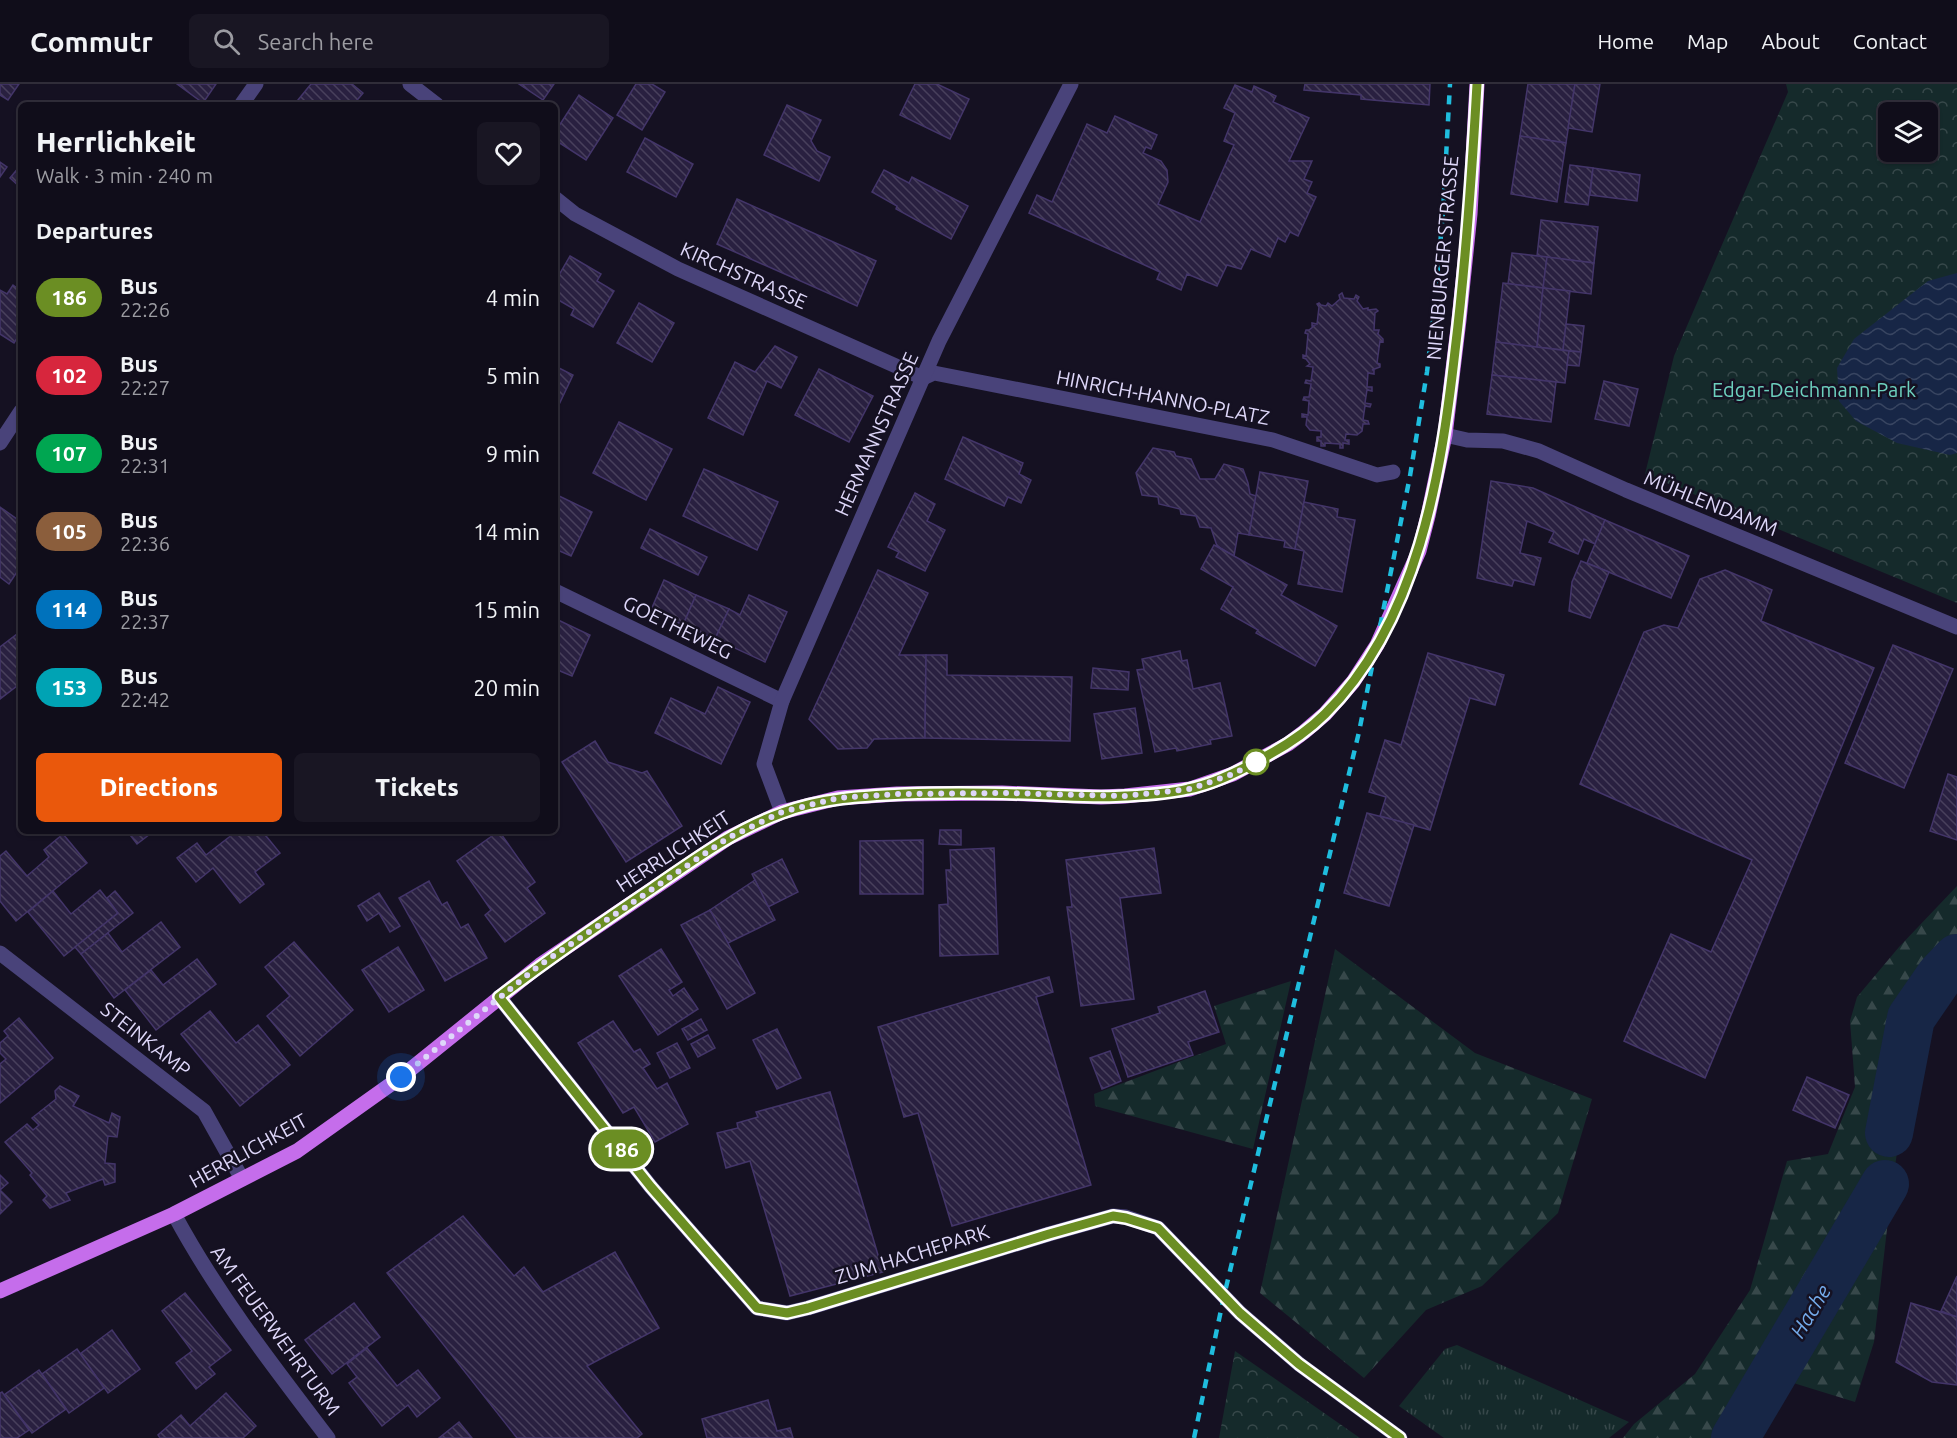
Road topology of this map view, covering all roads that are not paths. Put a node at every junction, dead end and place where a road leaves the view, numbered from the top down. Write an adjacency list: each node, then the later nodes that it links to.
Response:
1 (256, 84): 5 (street)
2 (410, 84): 6 (street)
3 (1071, 84): 8 (street, HERMANNSTRASSE)
4 (1477, 84): 10 (main road, NIENBURGER STRASSE)
5 (242, 102)
6 (433, 102)
7 (558, 200): 8 (street, KIRCHSTRASSE)
8 (923, 378): 12 (street, HINRICH-HANNO-PLATZ); 15 (street, HERMANNSTRASSE)
9 (18, 416): 11 (street)
10 (1445, 435): 14 (street, MÜHLENDAMM); 16 (main road, HERRLICHKEIT)
11 (0, 443)
12 (1393, 472)
13 (558, 592): 15 (street, GOETHEWEG)
14 (1957, 627)
15 (782, 701): 16 (street, HERMANNSTRASSE)
16 (782, 812): 18 (main road, HERRLICHKEIT)
17 (0, 953): 19 (street, STEINKAMP)
18 (499, 997): 19 (main road, HERRLICHKEIT); 23 (street, ZUM HACHEPARK)
19 (242, 1179): 20 (main road, HERRLICHKEIT)
20 (174, 1214): 21 (main road, HERRLICHKEIT); 22 (street, AM FEUERWEHRTURM)
21 (0, 1291)
22 (328, 1438)
23 (1400, 1438)

